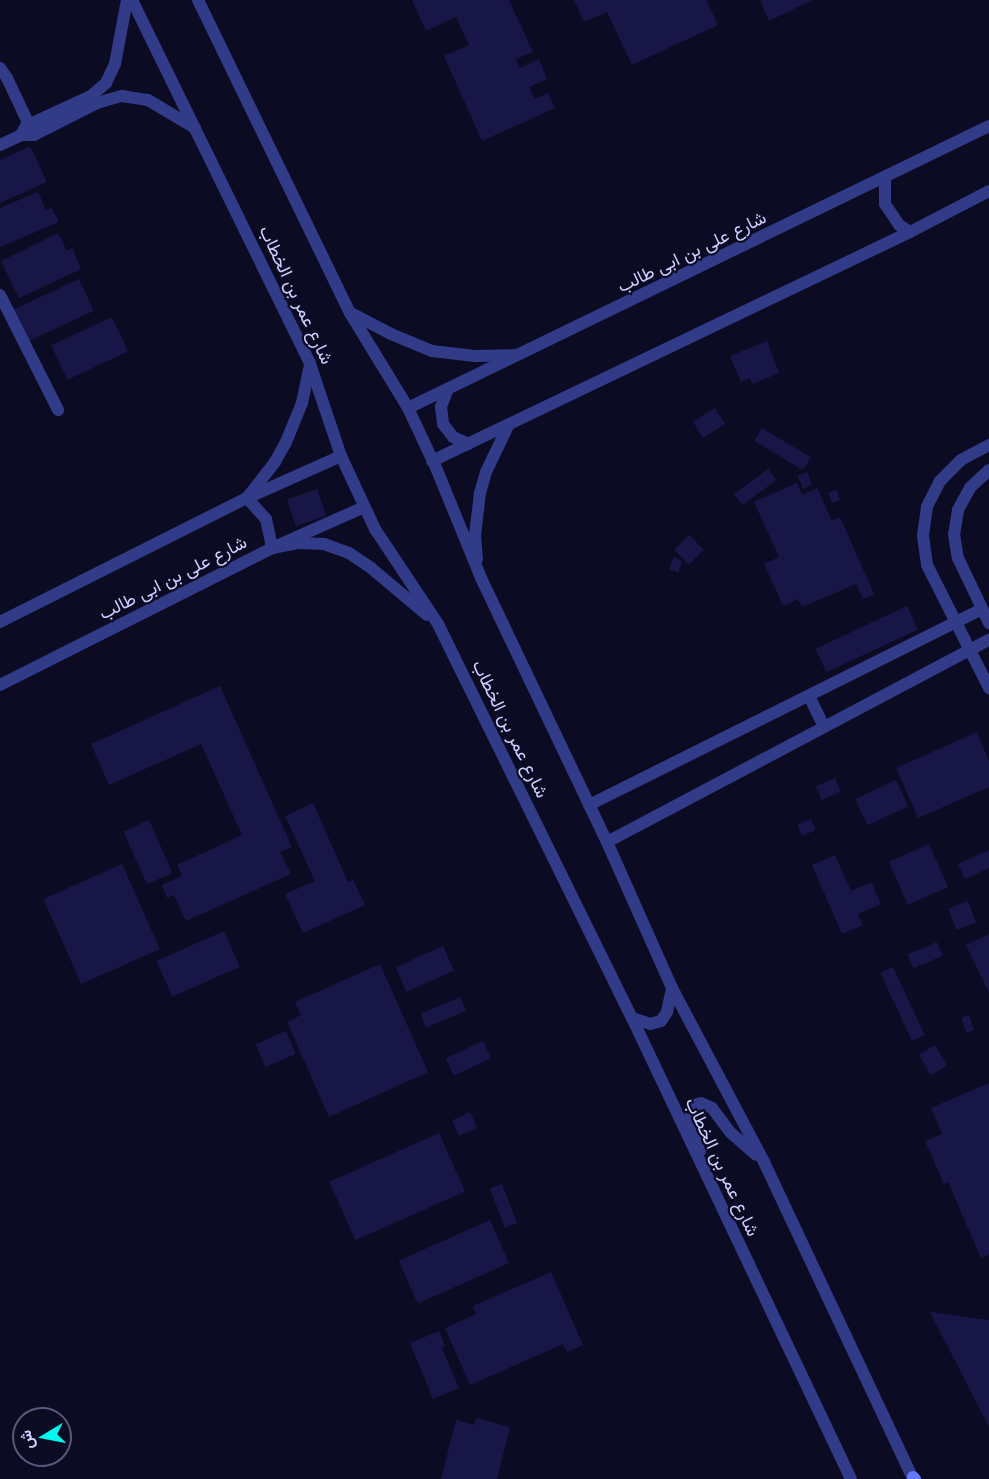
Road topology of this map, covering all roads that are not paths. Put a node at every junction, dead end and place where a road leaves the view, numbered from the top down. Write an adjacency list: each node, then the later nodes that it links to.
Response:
1 (127, 0): 5 (street)
2 (132, 0): 7 (street, شارع عمر بن الخطاب)
3 (198, 0): 14 (street, شارع عمر بن الخطاب)
4 (0, 68): 8 (street)
5 (84, 105): 7 (street); 8 (street)
6 (989, 126): 10 (street, شارع على بن ابى طالب)
7 (195, 128): 16 (street, شارع عمر بن الخطاب)
8 (28, 131): 9 (street)
9 (0, 145)
10 (885, 179): 12 (street); 15 (street, شارع على بن ابى طالب)
11 (989, 191): 12 (street)
12 (910, 232): 20 (street)
13 (0, 295): 19 (street)
14 (350, 313): 15 (street); 18 (street, شارع عمر بن الخطاب)
15 (521, 355): 17 (street, شارع على بن ابى طالب)
16 (310, 364): 23 (street, شارع عمر بن الخطاب); 26 (street)
17 (447, 391): 18 (street, شارع على بن ابى طالب); 21 (street)
18 (408, 408): 24 (street, شارع عمر بن الخطاب)
19 (58, 411)
20 (508, 426): 21 (street); 29 (street)
21 (469, 444): 24 (street)
22 (989, 446): 32 (street)
23 (341, 456): 26 (street, شارع على بن ابى طالب); 27 (street, شارع عمر بن الخطاب)
24 (432, 461): 29 (street, شارع عمر بن الخطاب)
25 (989, 470): 30 (street)
26 (248, 498): 28 (street); 31 (street, شارع على بن ابى طالب)
27 (364, 507): 28 (street, شارع على بن ابى طالب); 34 (street, شارع عمر بن الخطاب)
28 (272, 548): 34 (street); 37 (street, شارع على بن ابى طالب)
29 (481, 578): 41 (street, شارع عمر بن الخطاب)
30 (982, 609): 32 (street); 33 (street)
31 (0, 622)
32 (956, 622): 36 (street); 39 (street)
33 (989, 623)
34 (438, 624): 44 (street, شارع عمر بن الخطاب)
35 (989, 640): 36 (street)
36 (970, 650): 38 (street); 40 (street)
37 (0, 685)
38 (989, 688)
39 (809, 696): 40 (street); 41 (street)
40 (824, 728): 42 (street)
41 (589, 805): 42 (street, شارع عمر بن الخطاب)
42 (607, 842): 43 (street, شارع عمر بن الخطاب)
43 (672, 988): 44 (street); 45 (street, شارع عمر بن الخطاب)
44 (632, 1018): 46 (street, شارع عمر بن الخطاب)
45 (764, 1162): 46 (street); 47 (street, شارع عمر بن الخطاب)
46 (712, 1189): 48 (street, شارع عمر بن الخطاب)
47 (914, 1478)
48 (851, 1479)

